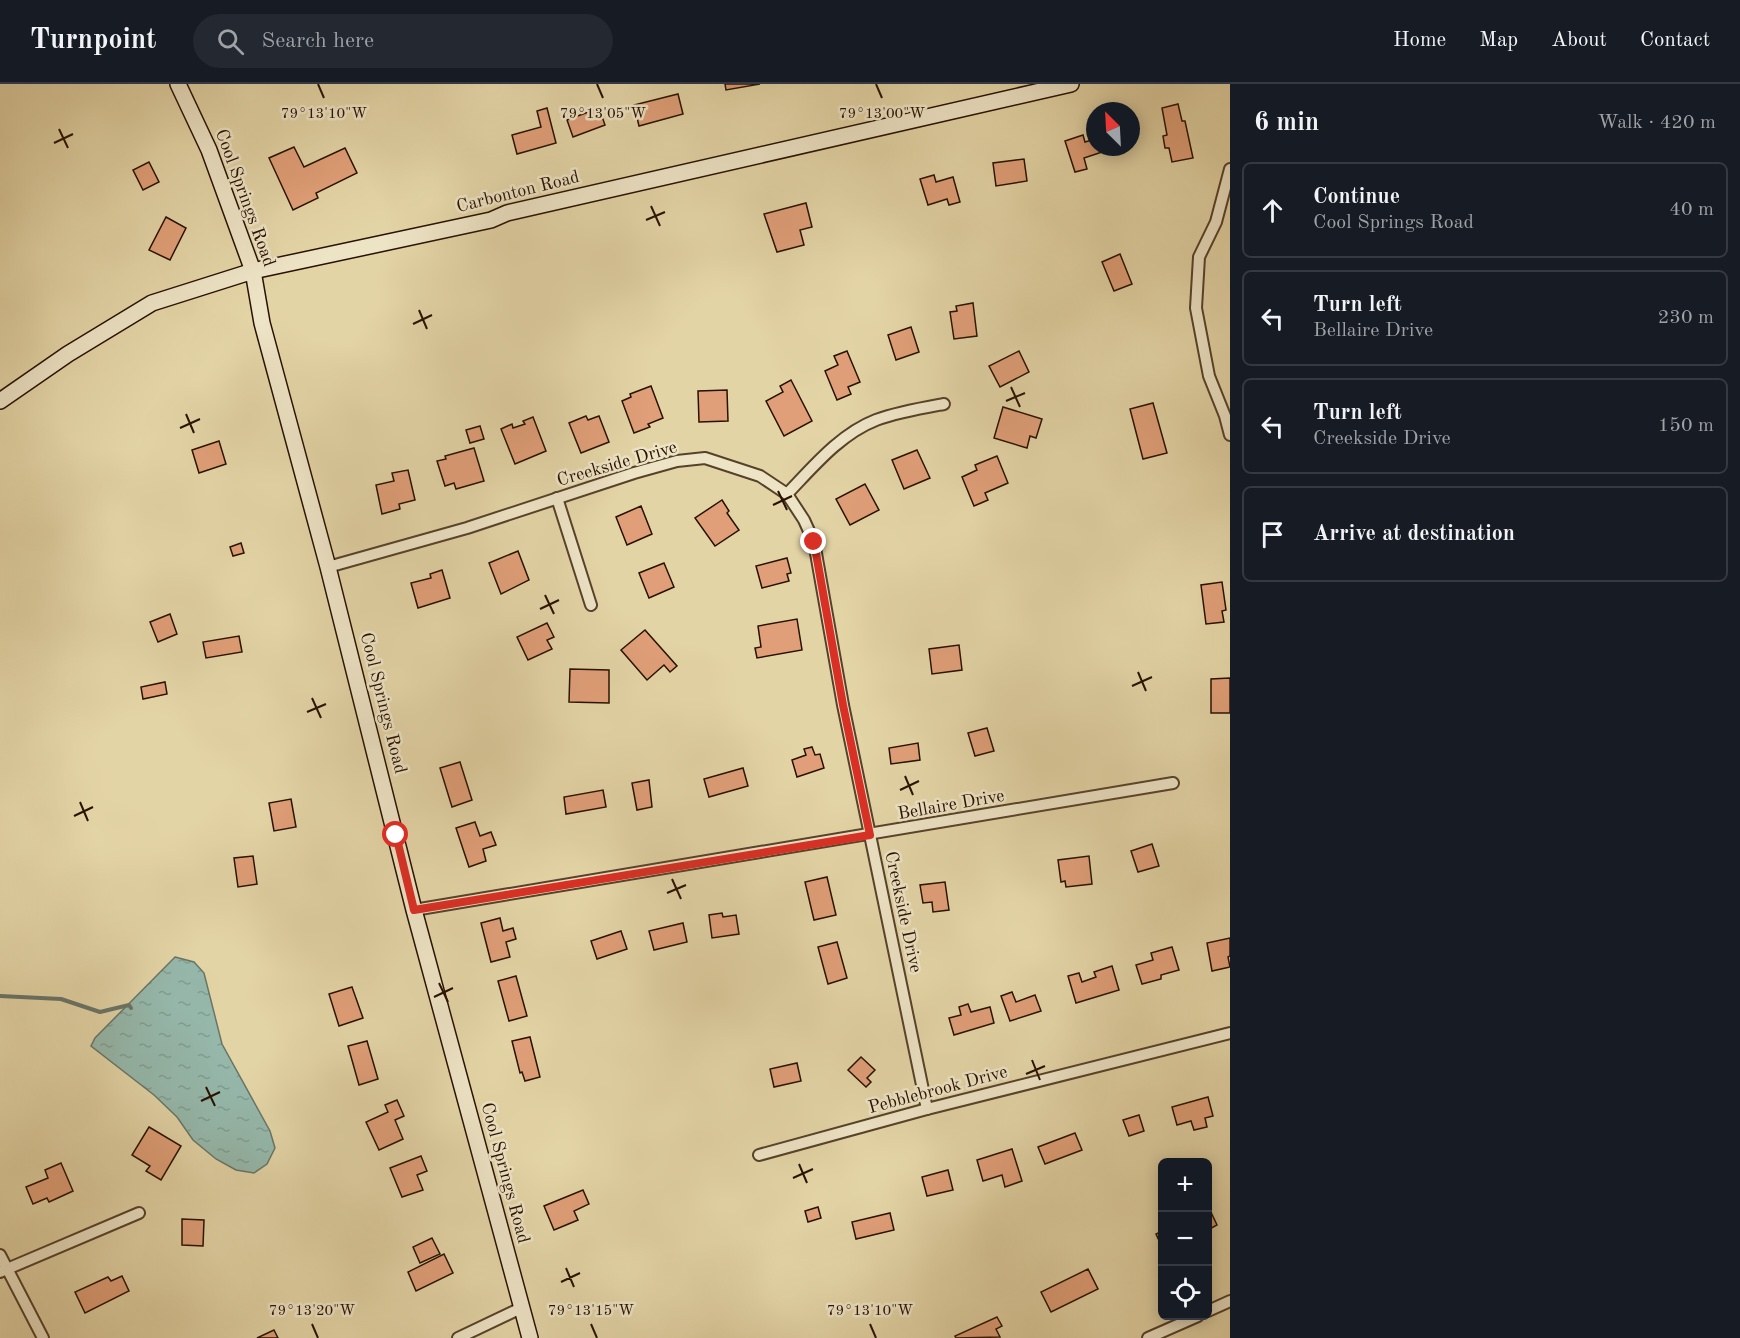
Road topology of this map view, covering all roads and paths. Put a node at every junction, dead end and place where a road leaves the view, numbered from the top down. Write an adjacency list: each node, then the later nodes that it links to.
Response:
1 (178, 84): 4 (street, Cool Springs Road)
2 (1071, 84): 4 (street, Carbonton Road)
3 (1230, 169): 7 (street)
4 (253, 271): 5 (street, Carbonton Road); 10 (street, Cool Springs Road)
5 (0, 401)
6 (944, 404): 8 (street)
7 (1230, 435)
8 (787, 494): 9 (street, Creekside Drive); 13 (street, Creekside Drive)
9 (557, 498): 10 (street, Creekside Drive); 11 (street)
10 (328, 567): 14 (street, Cool Springs Road)
11 (591, 605)
12 (1173, 783): 13 (street, Bellaire Drive)
13 (870, 835): 14 (street, Bellaire Drive); 16 (street, Creekside Drive)
14 (414, 910): 22 (street, Cool Springs Road)
15 (1230, 1033): 16 (street, Pebblebrook Drive)
16 (927, 1109): 17 (street, Pebblebrook Drive)
17 (759, 1155)
18 (139, 1213): 20 (street)
19 (0, 1255): 20 (street)
20 (4, 1271): 25 (street)
21 (1230, 1301): 23 (street)
22 (521, 1308): 26 (street); 27 (street, Cool Springs Road)
23 (1212, 1309)
24 (1189, 1320): 28 (street)
25 (43, 1338)
26 (458, 1338)
27 (530, 1338)
28 (1148, 1338)

